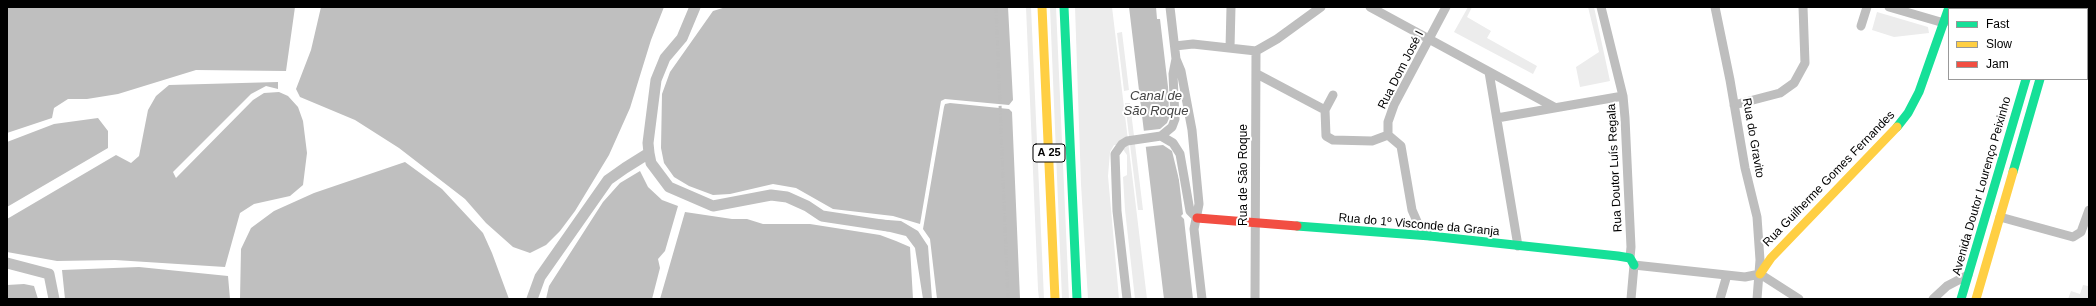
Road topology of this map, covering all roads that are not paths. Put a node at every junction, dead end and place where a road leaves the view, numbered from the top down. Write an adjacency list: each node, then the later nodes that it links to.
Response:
1 (1042, 7): 43 (main road, A 25)
2 (1064, 7): 44 (main road, A 25)
3 (1170, 7): 17 (street)
4 (1231, 7): 18 (street)
5 (1320, 7): 19 (street)
6 (1370, 7): 16 (street)
7 (1446, 7): 16 (street, Rua Dom José I)
8 (1602, 7): 26 (street, Rua Doutor Luís Regala)
9 (1715, 7): 27 (street, Rua do Gravito)
10 (1803, 7): 27 (street)
11 (1867, 7): 15 (street)
12 (1889, 7): 14 (street)
13 (1948, 10): 14 (main road, Rua Guilherme Gomes Fernandes)
14 (1944, 23): 40 (main road, Rua Guilherme Gomes Fernandes)
15 (1861, 26)
16 (1429, 40): 21 (street); 31 (street, Rua Dom José I)
17 (1175, 46): 18 (street); 20 (street)
18 (1230, 48): 19 (street)
19 (1256, 52): 22 (street, Rua de São Roque)
20 (1176, 59): 32 (street); 35 (street)
21 (1489, 72): 28 (street); 30 (street)
22 (1257, 74): 29 (street); 36 (street, Rua de São Roque)
23 (2026, 80): 42 (main road, Avenida Doutor Lourenço Peixinho)
24 (2040, 80): 34 (main road)
25 (1333, 95): 29 (street)
26 (1623, 96): 28 (street); 39 (street, Rua Doutor Luís Regala)
27 (1734, 105): 40 (street, Rua do Gravito)
28 (1554, 107): 30 (street)
29 (1326, 110): 31 (street)
30 (1497, 118): 38 (street)
31 (1388, 135): 37 (street)
32 (1161, 136): 35 (street); 45 (street)
33 (2089, 210): 34 (street)
34 (2000, 217): 54 (main road)
35 (1197, 218): 36 (main road, Rua do 1º Visconde da Granja); 46 (street)
36 (1256, 223): 37 (main road, Rua do 1º Visconde da Granja); 47 (street, Rua de São Roque)
37 (1430, 236): 38 (main road, Rua do 1º Visconde da Granja)
38 (1518, 246): 39 (main road, Rua do 1º Visconde da Granja)
39 (1632, 262): 41 (street); 48 (street, Rua Doutor Luís Regala)
40 (1760, 274): 41 (street); 50 (street, Rua do Gravito); 51 (street)
41 (1727, 275): 49 (street)
42 (1968, 275): 52 (street); 53 (main road, Avenida Doutor Lourenço Peixinho)
43 (1055, 299)
44 (1077, 299)
45 (1127, 299)
46 (1202, 299)
47 (1255, 299)
48 (1631, 299)
49 (1720, 299)
50 (1757, 299)
51 (1799, 299)
52 (1933, 299)
53 (1962, 299)
54 (1976, 299)

